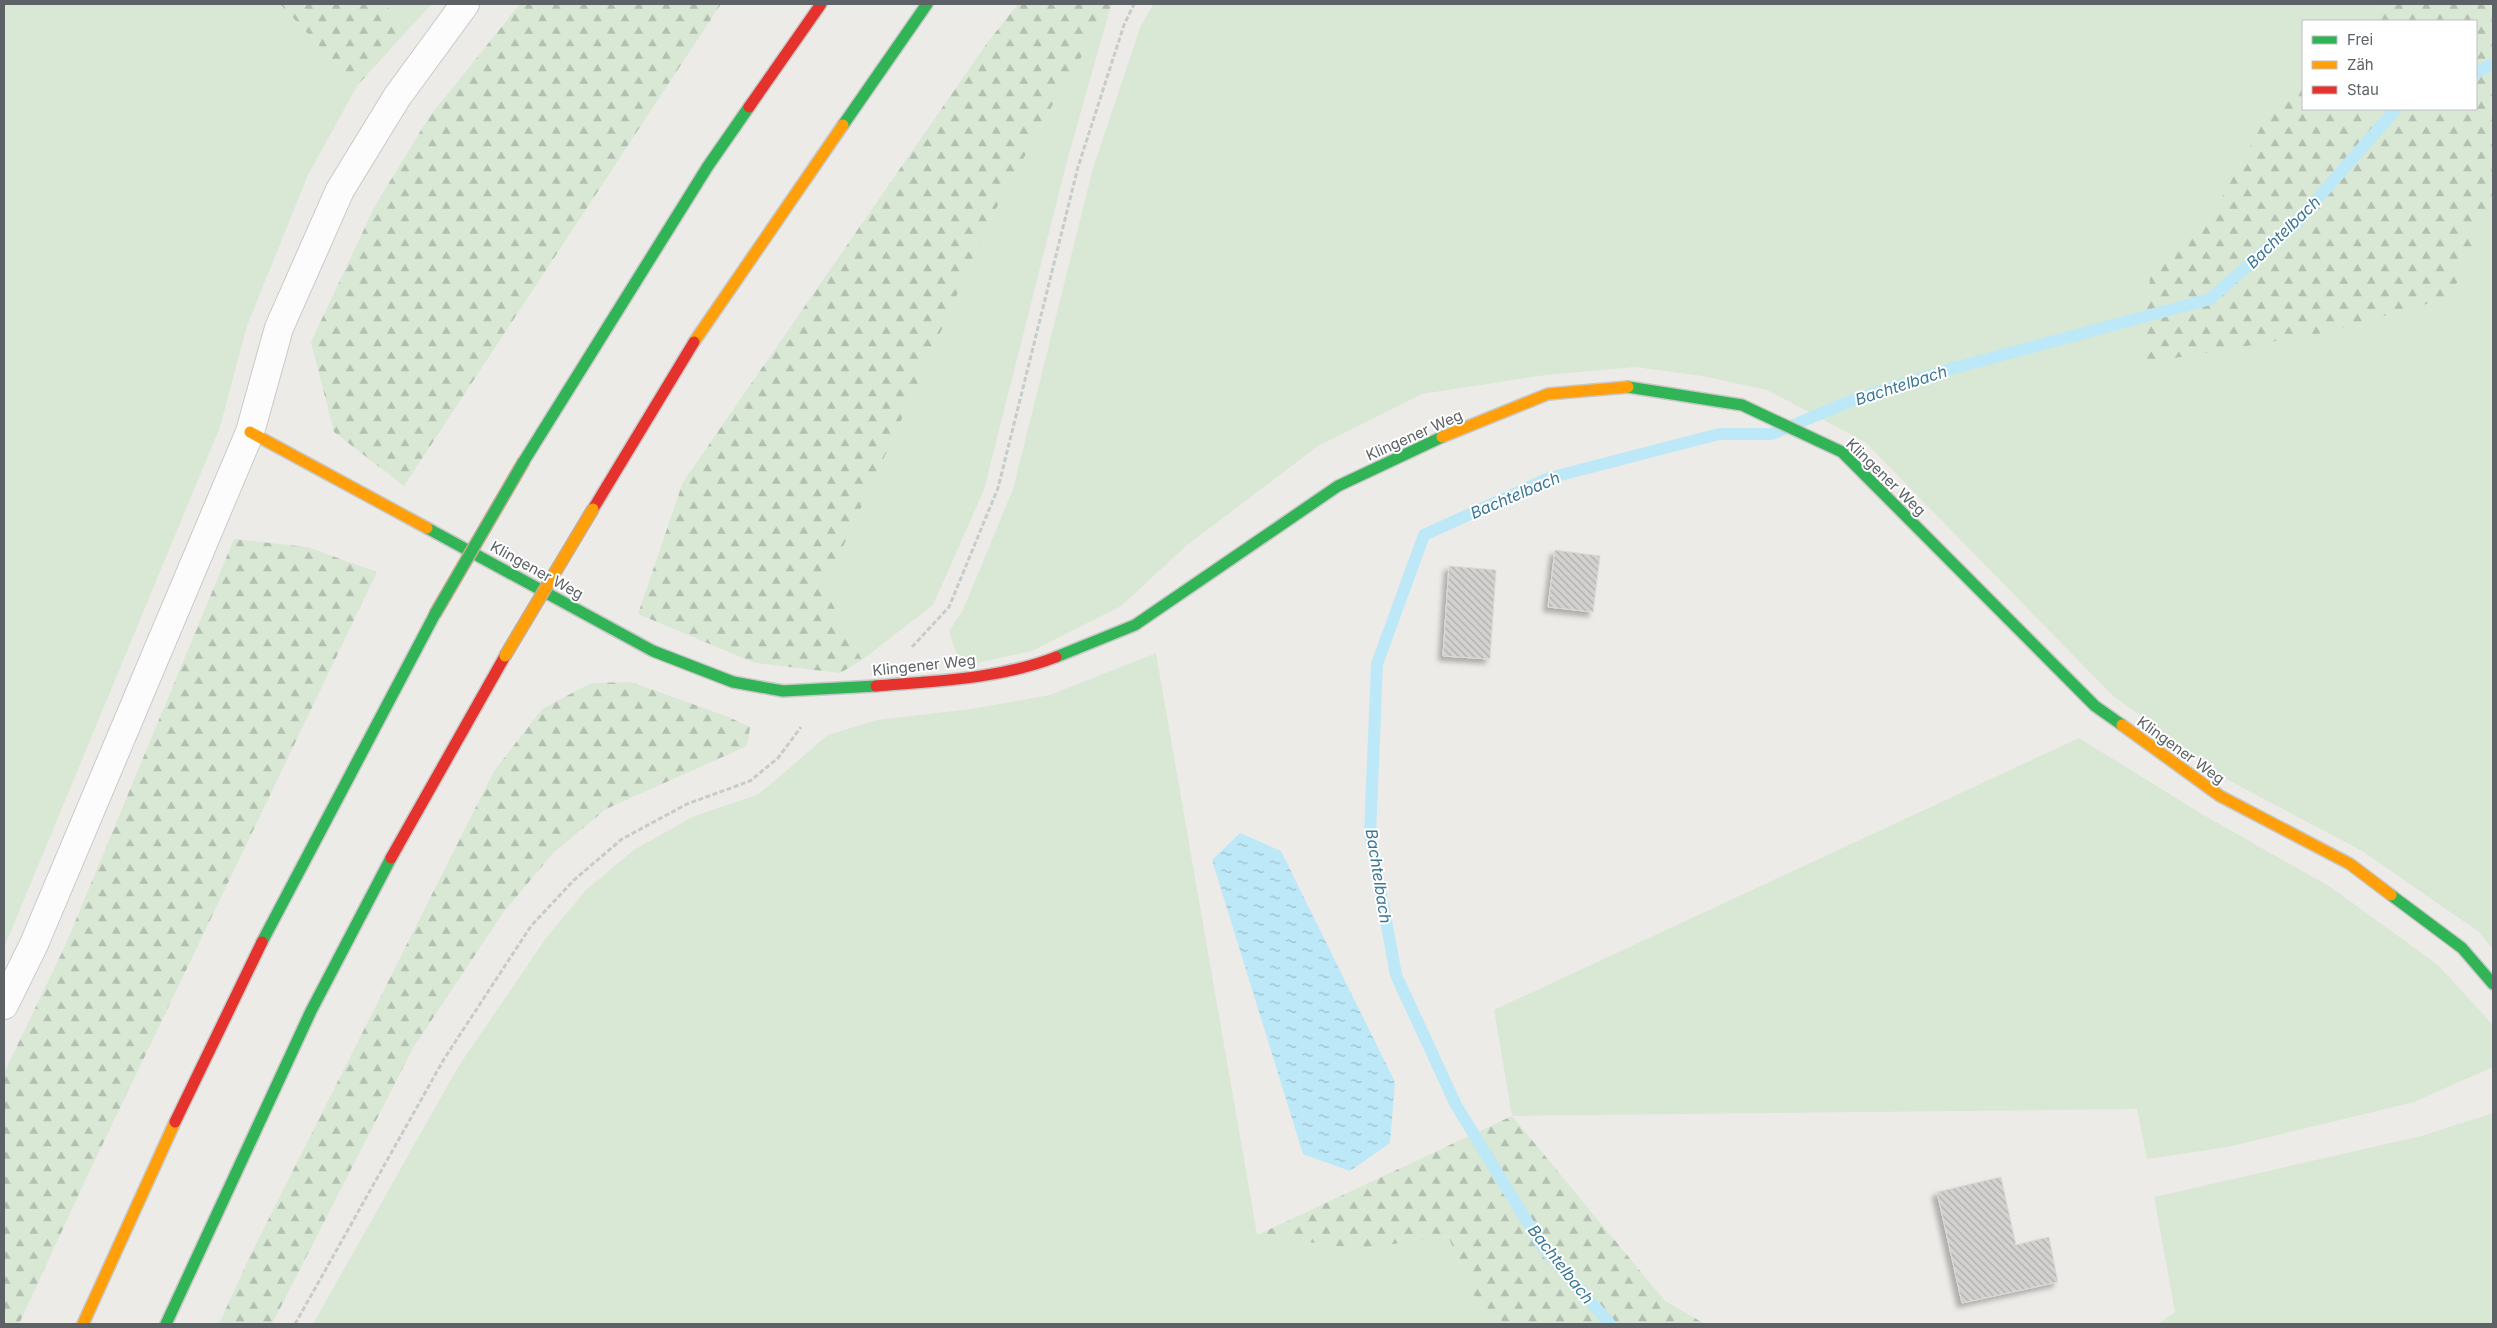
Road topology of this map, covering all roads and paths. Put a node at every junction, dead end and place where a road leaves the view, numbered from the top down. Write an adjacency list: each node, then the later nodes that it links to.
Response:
1 (465, 4): 5 (street)
2 (821, 4): 10 (main road, bridge)
3 (927, 4): 11 (main road, bridge)
4 (1134, 4): 6 (path)
5 (250, 432): 7 (main road, Klingener Weg); 9 (street)
6 (878, 685): 7 (main road, Klingener Weg); 8 (main road, Klingener Weg)
7 (828, 690): 12 (path)
8 (2493, 984)
9 (4, 1005)
10 (83, 1324)
11 (166, 1324)
12 (295, 1324)

